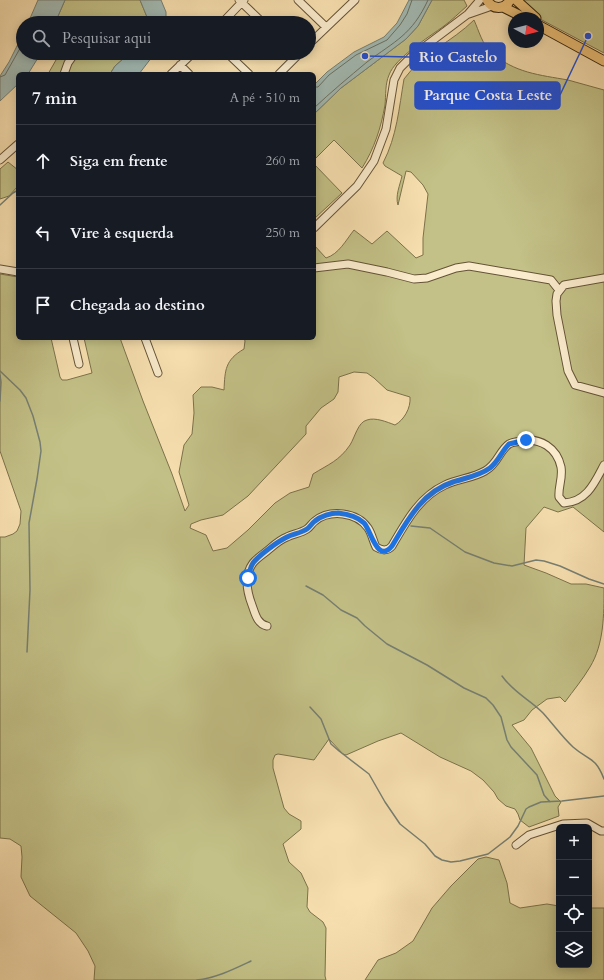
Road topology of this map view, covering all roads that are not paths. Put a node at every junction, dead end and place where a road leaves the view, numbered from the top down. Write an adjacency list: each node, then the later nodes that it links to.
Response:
1 (298, 0): 14 (street)
2 (354, 0): 17 (street)
3 (480, 0): 11 (street)
4 (510, 0): 8 (main road)
5 (516, 0): 10 (main road)
6 (242, 1): 12 (street); 13 (street)
7 (489, 3): 8 (main road); 11 (street)
8 (503, 7): 9 (main road)
9 (513, 12)
10 (529, 12)
11 (468, 14): 34 (street)
12 (228, 16)
13 (256, 16)
14 (315, 16)
15 (316, 17): 17 (street)
16 (544, 26): 19 (main road)
17 (326, 27): 20 (street)
18 (544, 28): 19 (main road)
19 (550, 31): 25 (main road)
20 (316, 37)
21 (70, 60): 27 (street)
22 (185, 60): 26 (street)
23 (234, 60): 30 (street)
24 (292, 60): 31 (street)
25 (604, 61)
26 (180, 65): 28 (street); 29 (street)
27 (65, 72)
28 (173, 72)
29 (187, 72)
30 (247, 72)
31 (281, 72)
32 (16, 146): 33 (street)
33 (0, 160)
34 (316, 226)
35 (316, 268): 39 (street)
36 (0, 269): 37 (street)
37 (16, 272)
38 (604, 278): 39 (street)
39 (560, 290): 44 (street)
40 (73, 340): 42 (street)
41 (146, 340): 43 (street)
42 (79, 364)
43 (158, 373)
44 (604, 393)
45 (604, 465): 46 (street)
46 (267, 626)
47 (604, 831): 48 (street)
48 (516, 845)

